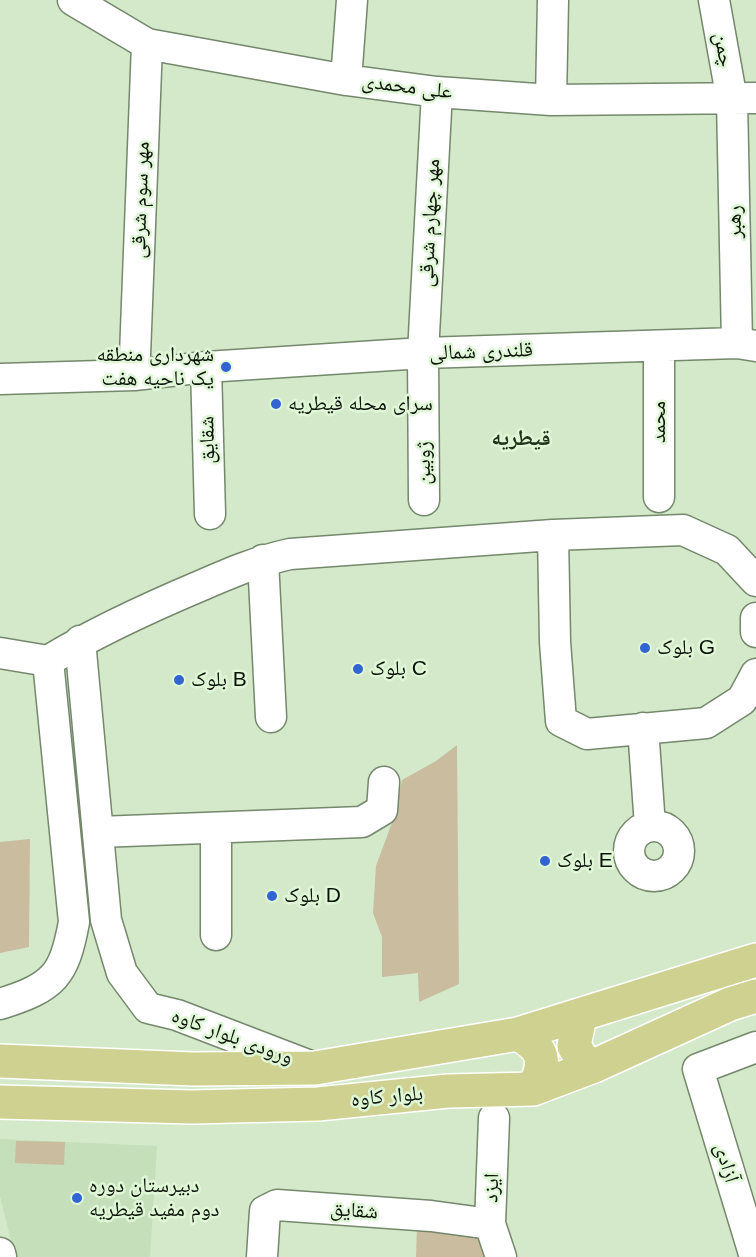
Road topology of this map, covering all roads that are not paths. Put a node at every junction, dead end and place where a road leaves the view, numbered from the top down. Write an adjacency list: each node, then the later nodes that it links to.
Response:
1 (73, 0): 5 (street, علی محمدی)
2 (352, 0): 6 (street)
3 (553, 0): 9 (street)
4 (714, 0): 8 (street, چمن)
5 (147, 44): 6 (street, علی محمدی); 13 (street, مهر سوم شرقی)
6 (346, 80): 7 (street, علی محمدی)
7 (437, 92): 9 (street, علی محمدی); 12 (street, مهر چهارم شرقی)
8 (744, 99): 9 (street, علی محمدی); 10 (street, رهبر)
9 (551, 100)
10 (747, 345): 11 (street, قلندری شمالی)
11 (659, 347): 12 (street, قلندری شمالی); 17 (street, محمد)
12 (423, 353): 15 (street, قلندری شمالی); 18 (street, ژوبین)
13 (135, 355): 14 (street, قلندری شمالی); 15 (street, قلندری شمالی)
14 (0, 363)
15 (206, 366): 16 (street, قلندری شمالی); 19 (street, شقایق)
16 (0, 380)
17 (659, 497)
18 (424, 500)
19 (210, 514)
20 (553, 535): 21 (street); 22 (street); 30 (street)
21 (263, 560): 25 (street); 29 (street)
22 (756, 580)
23 (756, 618): 24 (street)
24 (756, 632)
25 (80, 641): 27 (street); 34 (street)
26 (0, 652): 27 (street)
27 (48, 661): 38 (street)
28 (756, 674): 30 (street)
29 (272, 717)
30 (643, 728): 32 (street)
31 (384, 782): 33 (street)
32 (650, 826)
33 (216, 830): 34 (street); 35 (street)
34 (99, 832): 44 (street, ورودی بلوار کاوه)
35 (216, 935)
36 (756, 960): 39 (main road, بلوار کاوه)
37 (756, 996): 43 (main road, بلوار کاوه)
38 (0, 1004)
39 (579, 1016): 40 (main road, بلوار کاوه); 43 (main road)
40 (518, 1034): 44 (main road, بلوار کاوه); 45 (main road)
41 (756, 1047): 51 (street, آزادی)
42 (0, 1060): 44 (main road, بلوار کاوه)
43 (594, 1066): 45 (main road, بلوار کاوه)
44 (315, 1068)
45 (533, 1089): 46 (main road, بلوار کاوه)
46 (0, 1102)
47 (494, 1118): 48 (street, ایزد)
48 (490, 1224): 49 (street, شقایق); 50 (street, ایزد)
49 (262, 1257)
50 (501, 1257)
51 (755, 1257)

